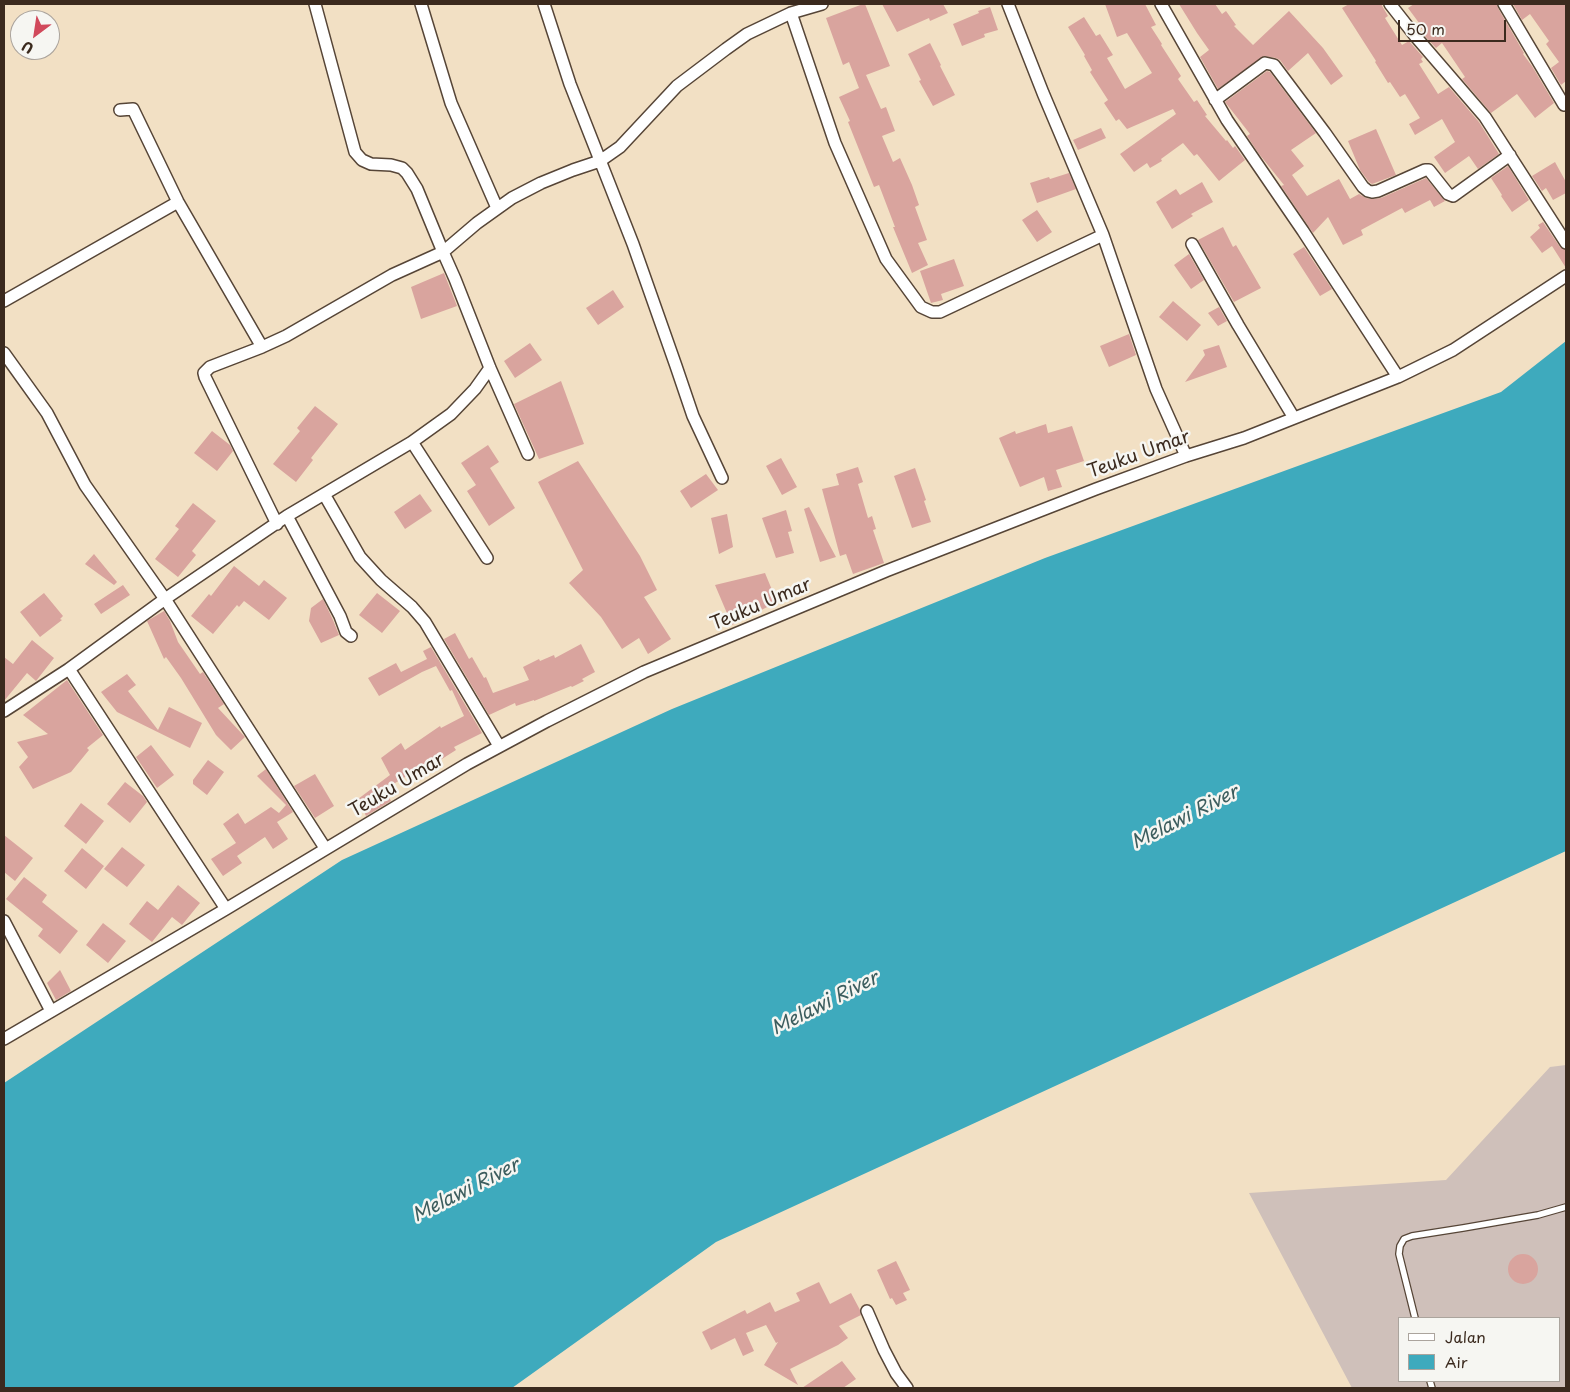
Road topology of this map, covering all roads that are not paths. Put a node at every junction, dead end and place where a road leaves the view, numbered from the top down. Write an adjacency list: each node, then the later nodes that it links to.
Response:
1 (315, 4): 20 (street)
2 (421, 4): 16 (street)
3 (544, 4): 14 (street)
4 (822, 4): 9 (street)
5 (1008, 4): 17 (street)
6 (1161, 4): 10 (street)
7 (1390, 4): 13 (street)
8 (1504, 4): 11 (street)
9 (791, 13): 14 (street); 17 (street)
10 (1214, 100): 13 (street); 26 (street)
11 (1564, 105)
12 (120, 110): 15 (street)
13 (1510, 155): 18 (street)
14 (600, 161): 16 (street); 31 (street)
15 (178, 202): 22 (street); 23 (street)
16 (497, 208): 20 (street)
17 (1103, 235): 30 (street)
18 (1566, 243)
19 (1192, 244): 27 (street)
20 (443, 252): 23 (street); 25 (street)
21 (1566, 276): 26 (street, Teuku Umar)
22 (4, 301)
23 (262, 347): 34 (street)
24 (4, 353): 36 (street)
25 (490, 368): 28 (street); 29 (street)
26 (1398, 378): 27 (street, Teuku Umar)
27 (1294, 418): 30 (street, Teuku Umar)
28 (412, 442): 32 (street); 35 (street)
29 (528, 454)
30 (1186, 456): 40 (street, Teuku Umar)
31 (722, 478)
32 (324, 494): 33 (street); 40 (street)
33 (287, 516): 34 (street); 37 (street)
34 (277, 524): 36 (street)
35 (488, 558)
36 (164, 599): 38 (street); 41 (street)
37 (351, 636)
38 (69, 670): 39 (street); 42 (street)
39 (4, 712)
40 (499, 746): 41 (street, Teuku Umar)
41 (325, 848): 42 (street, Teuku Umar)
42 (226, 909): 44 (street, Teuku Umar)
43 (4, 921): 44 (street)
44 (51, 1011): 45 (street, Teuku Umar)
45 (4, 1039)
46 (1566, 1207): 48 (lane)
47 (867, 1311): 49 (street)
48 (1414, 1317)
49 (907, 1388)

